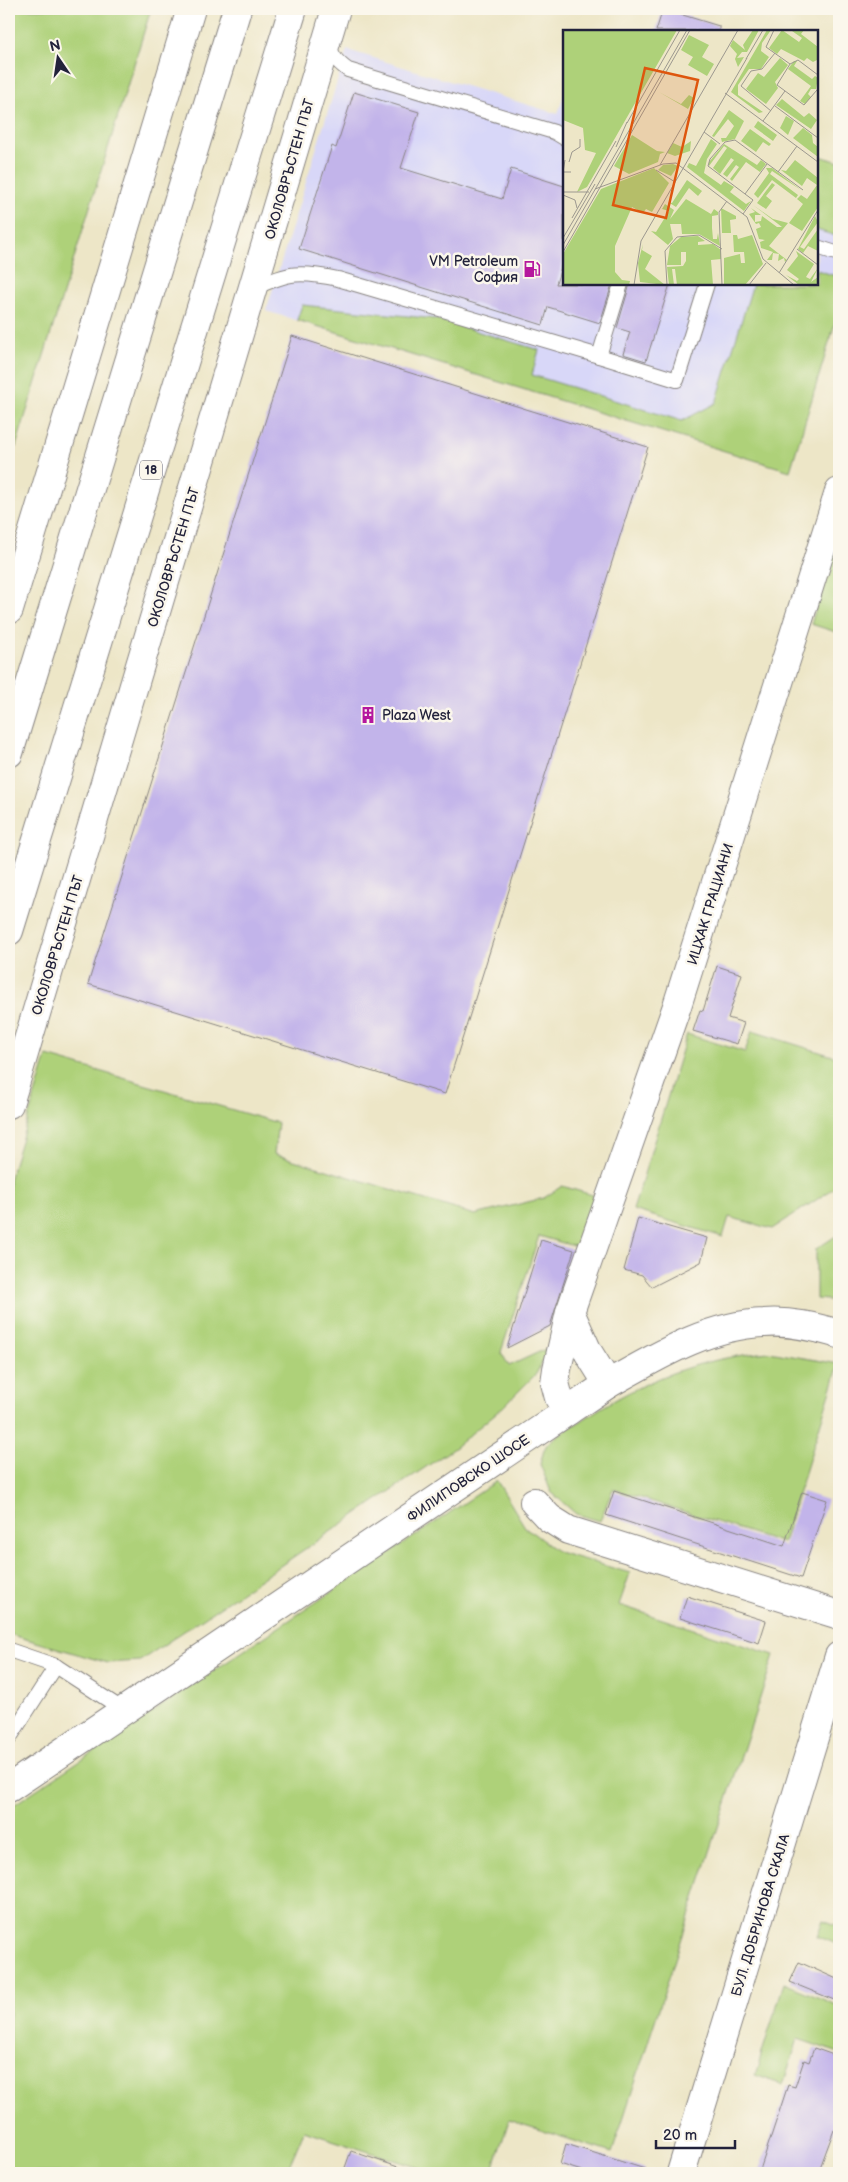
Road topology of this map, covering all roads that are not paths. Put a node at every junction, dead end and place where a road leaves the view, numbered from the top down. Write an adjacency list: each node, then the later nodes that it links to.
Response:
1 (191, 9): 13 (main road)
2 (237, 9): 14 (main road)
3 (293, 9): 15 (main road, 18)
4 (332, 21): 5 (lane); 10 (main road, ОКОЛОВРЪСТЕН ПЪТ)
5 (563, 137)
6 (818, 247): 7 (lane)
7 (839, 254)
8 (621, 285): 11 (lane)
9 (707, 285): 11 (lane)
10 (254, 288): 11 (lane); 18 (main road, ОКОЛОВРЪСТЕН ПЪТ)
11 (599, 356)
12 (839, 492): 19 (main road, ИЦХАК ГРАЦИАНИ)
13 (9, 610)
14 (9, 753)
15 (19, 897): 16 (main road, 18); 17 (main road)
16 (9, 931)
17 (9, 948)
18 (9, 1104)
19 (570, 1312): 21 (main road); 22 (main road, ИЦХАК ГРАЦИАНИ)
20 (839, 1334): 21 (main road, ФИЛИПОВСКО ШОСЕ)
21 (608, 1384): 22 (main road, ФИЛИПОВСКО ШОСЕ)
22 (568, 1411): 28 (main road, ФИЛИПОВСКО ШОСЕ)
23 (534, 1502): 24 (main road)
24 (839, 1615)
25 (9, 1650): 27 (lane)
26 (839, 1656): 31 (main road, БУЛ. ДОБРИНОВА СКАЛА)
27 (56, 1666): 28 (lane); 29 (lane)
28 (125, 1711): 30 (main road, ФИЛИПОВСКО ШОСЕ)
29 (9, 1739)
30 (9, 1788)
31 (680, 2173)

